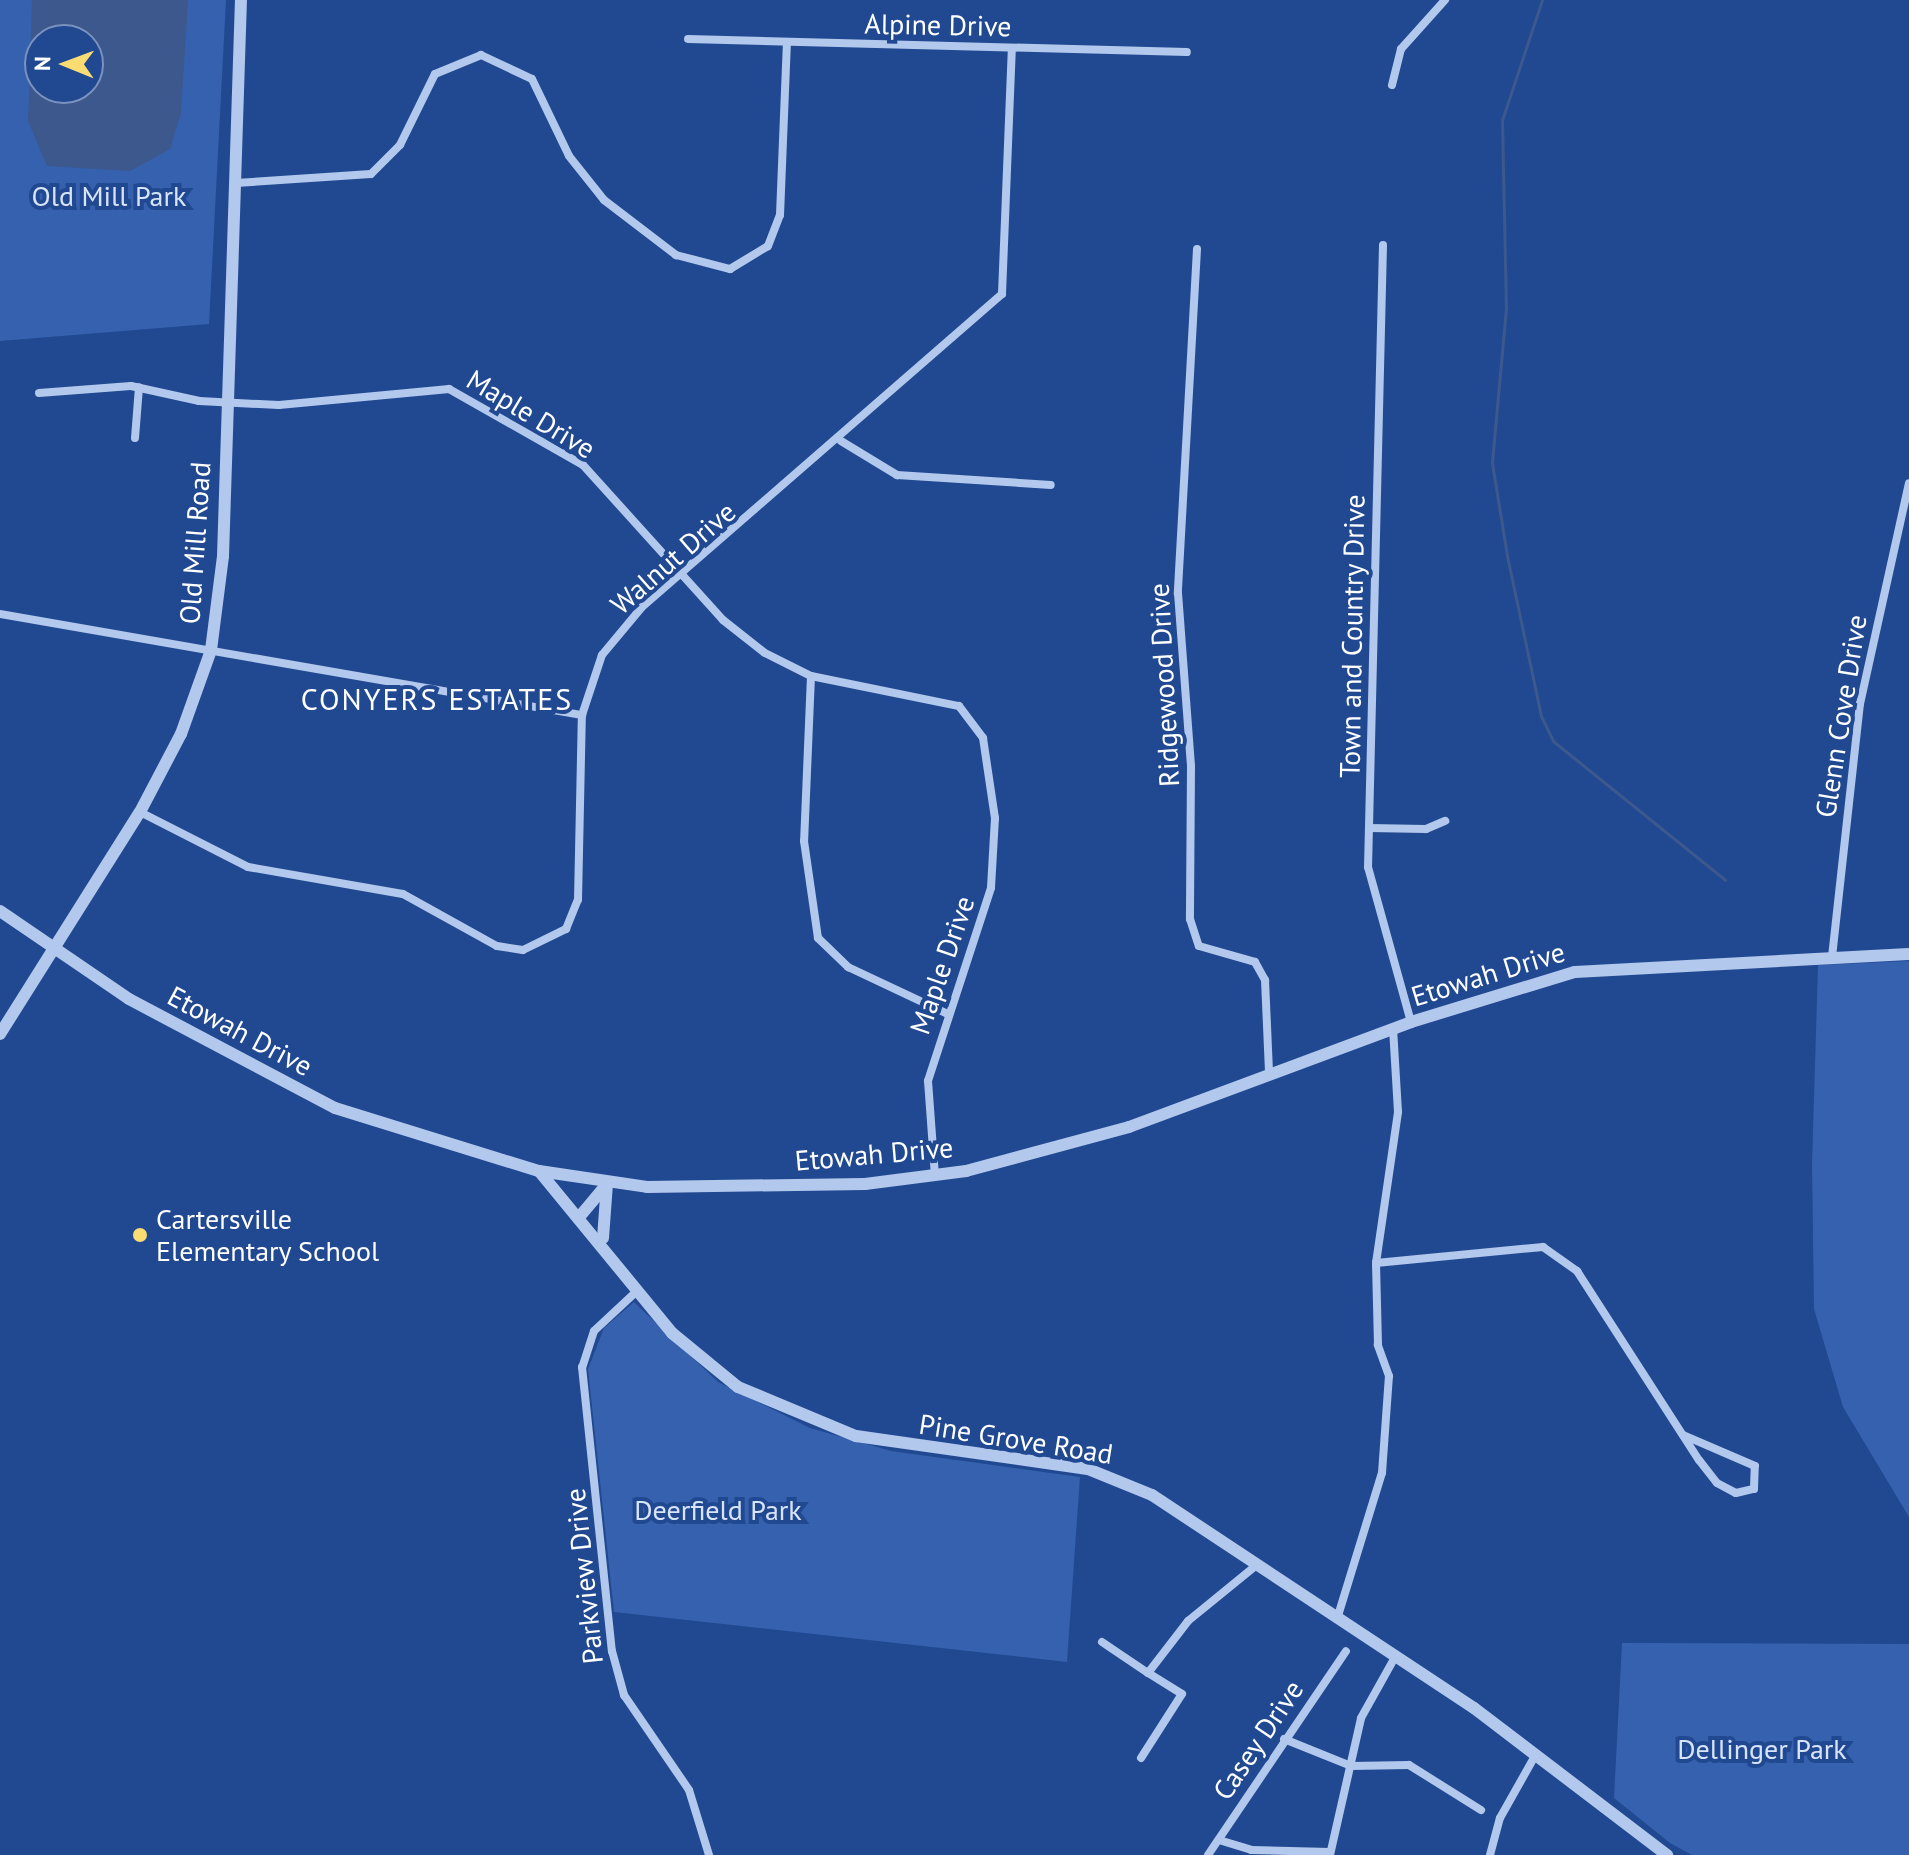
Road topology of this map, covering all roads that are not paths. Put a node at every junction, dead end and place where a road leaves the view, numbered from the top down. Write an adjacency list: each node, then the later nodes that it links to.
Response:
1 (241, 0): 8 (street, Old Mill Road)
2 (1445, 0): 7 (street)
3 (688, 39): 4 (street, Alpine Drive)
4 (787, 44): 5 (street, Alpine Drive); 8 (street)
5 (1012, 49): 6 (street, Alpine Drive); 15 (street, Walnut Drive)
6 (1187, 52)
7 (1392, 85)
8 (236, 183): 13 (street, Old Mill Road)
9 (1383, 245): 25 (street, Town and Country Drive)
10 (1197, 249): 34 (street, Ridgewood Drive)
11 (139, 387): 12 (street, Maple Drive); 13 (street, Maple Drive); 14 (street)
12 (39, 393)
13 (226, 402): 18 (street, Maple Drive); 20 (street, Old Mill Road)
14 (135, 438)
15 (841, 441): 17 (street); 18 (street, Walnut Drive)
16 (1909, 483): 29 (street, Glenn Cove Drive)
17 (1051, 485)
18 (684, 577): 21 (street, Maple Drive); 22 (street, Walnut Drive)
19 (0, 614): 20 (street)
20 (211, 650): 22 (street); 23 (street, Old Mill Road)
21 (811, 676): 30 (street); 30 (street, Maple Drive)
22 (582, 715): 23 (street, Walnut Drive)
23 (140, 812): 27 (street, Old Mill Road)
24 (1445, 821): 25 (street)
25 (1369, 828): 31 (street, Town and Country Drive)
26 (0, 911): 27 (street, Etowah Drive)
27 (54, 949): 33 (street, Old Mill Road); 35 (street, Etowah Drive)
28 (1909, 954): 29 (street, Etowah Drive)
29 (1832, 957): 31 (street, Etowah Drive)
30 (948, 1014): 36 (street, Maple Drive)
31 (1411, 1022): 32 (street, Etowah Drive)
32 (1393, 1029): 34 (street, Etowah Drive); 40 (street)
33 (0, 1034)
34 (1269, 1073): 36 (street, Etowah Drive)
35 (539, 1171): 37 (street, Etowah Drive); 38 (street, Pine Grove Road)
36 (935, 1177): 37 (street, Etowah Drive)
37 (607, 1184): 38 (street); 39 (street)
38 (581, 1215): 39 (street, Pine Grove Road)
39 (603, 1241): 41 (street, Pine Grove Road)
40 (1376, 1263): 42 (street); 44 (street)
41 (638, 1290): 43 (street, Pine Grove Road); 56 (street, Parkview Drive)
42 (1683, 1435): 42 (street)
43 (1258, 1564): 44 (street, Pine Grove Road); 48 (street)
44 (1337, 1619): 47 (street, Pine Grove Road)
45 (1102, 1642): 48 (street)
46 (1346, 1651): 49 (street, Casey Drive)
47 (1394, 1659): 50 (street, Pine Grove Road); 52 (street)
48 (1148, 1673): 51 (street)
49 (1284, 1739): 52 (street); 54 (street, Casey Drive)
50 (1537, 1753): 58 (street); 59 (street, Pine Grove Road)
51 (1141, 1758)
52 (1351, 1766): 53 (street); 55 (street)
53 (1481, 1810)
54 (1219, 1840): 55 (street); 57 (street, Casey Drive)
55 (1330, 1853)
56 (709, 1855)
57 (1208, 1855)
58 (1490, 1855)
59 (1667, 1855)

